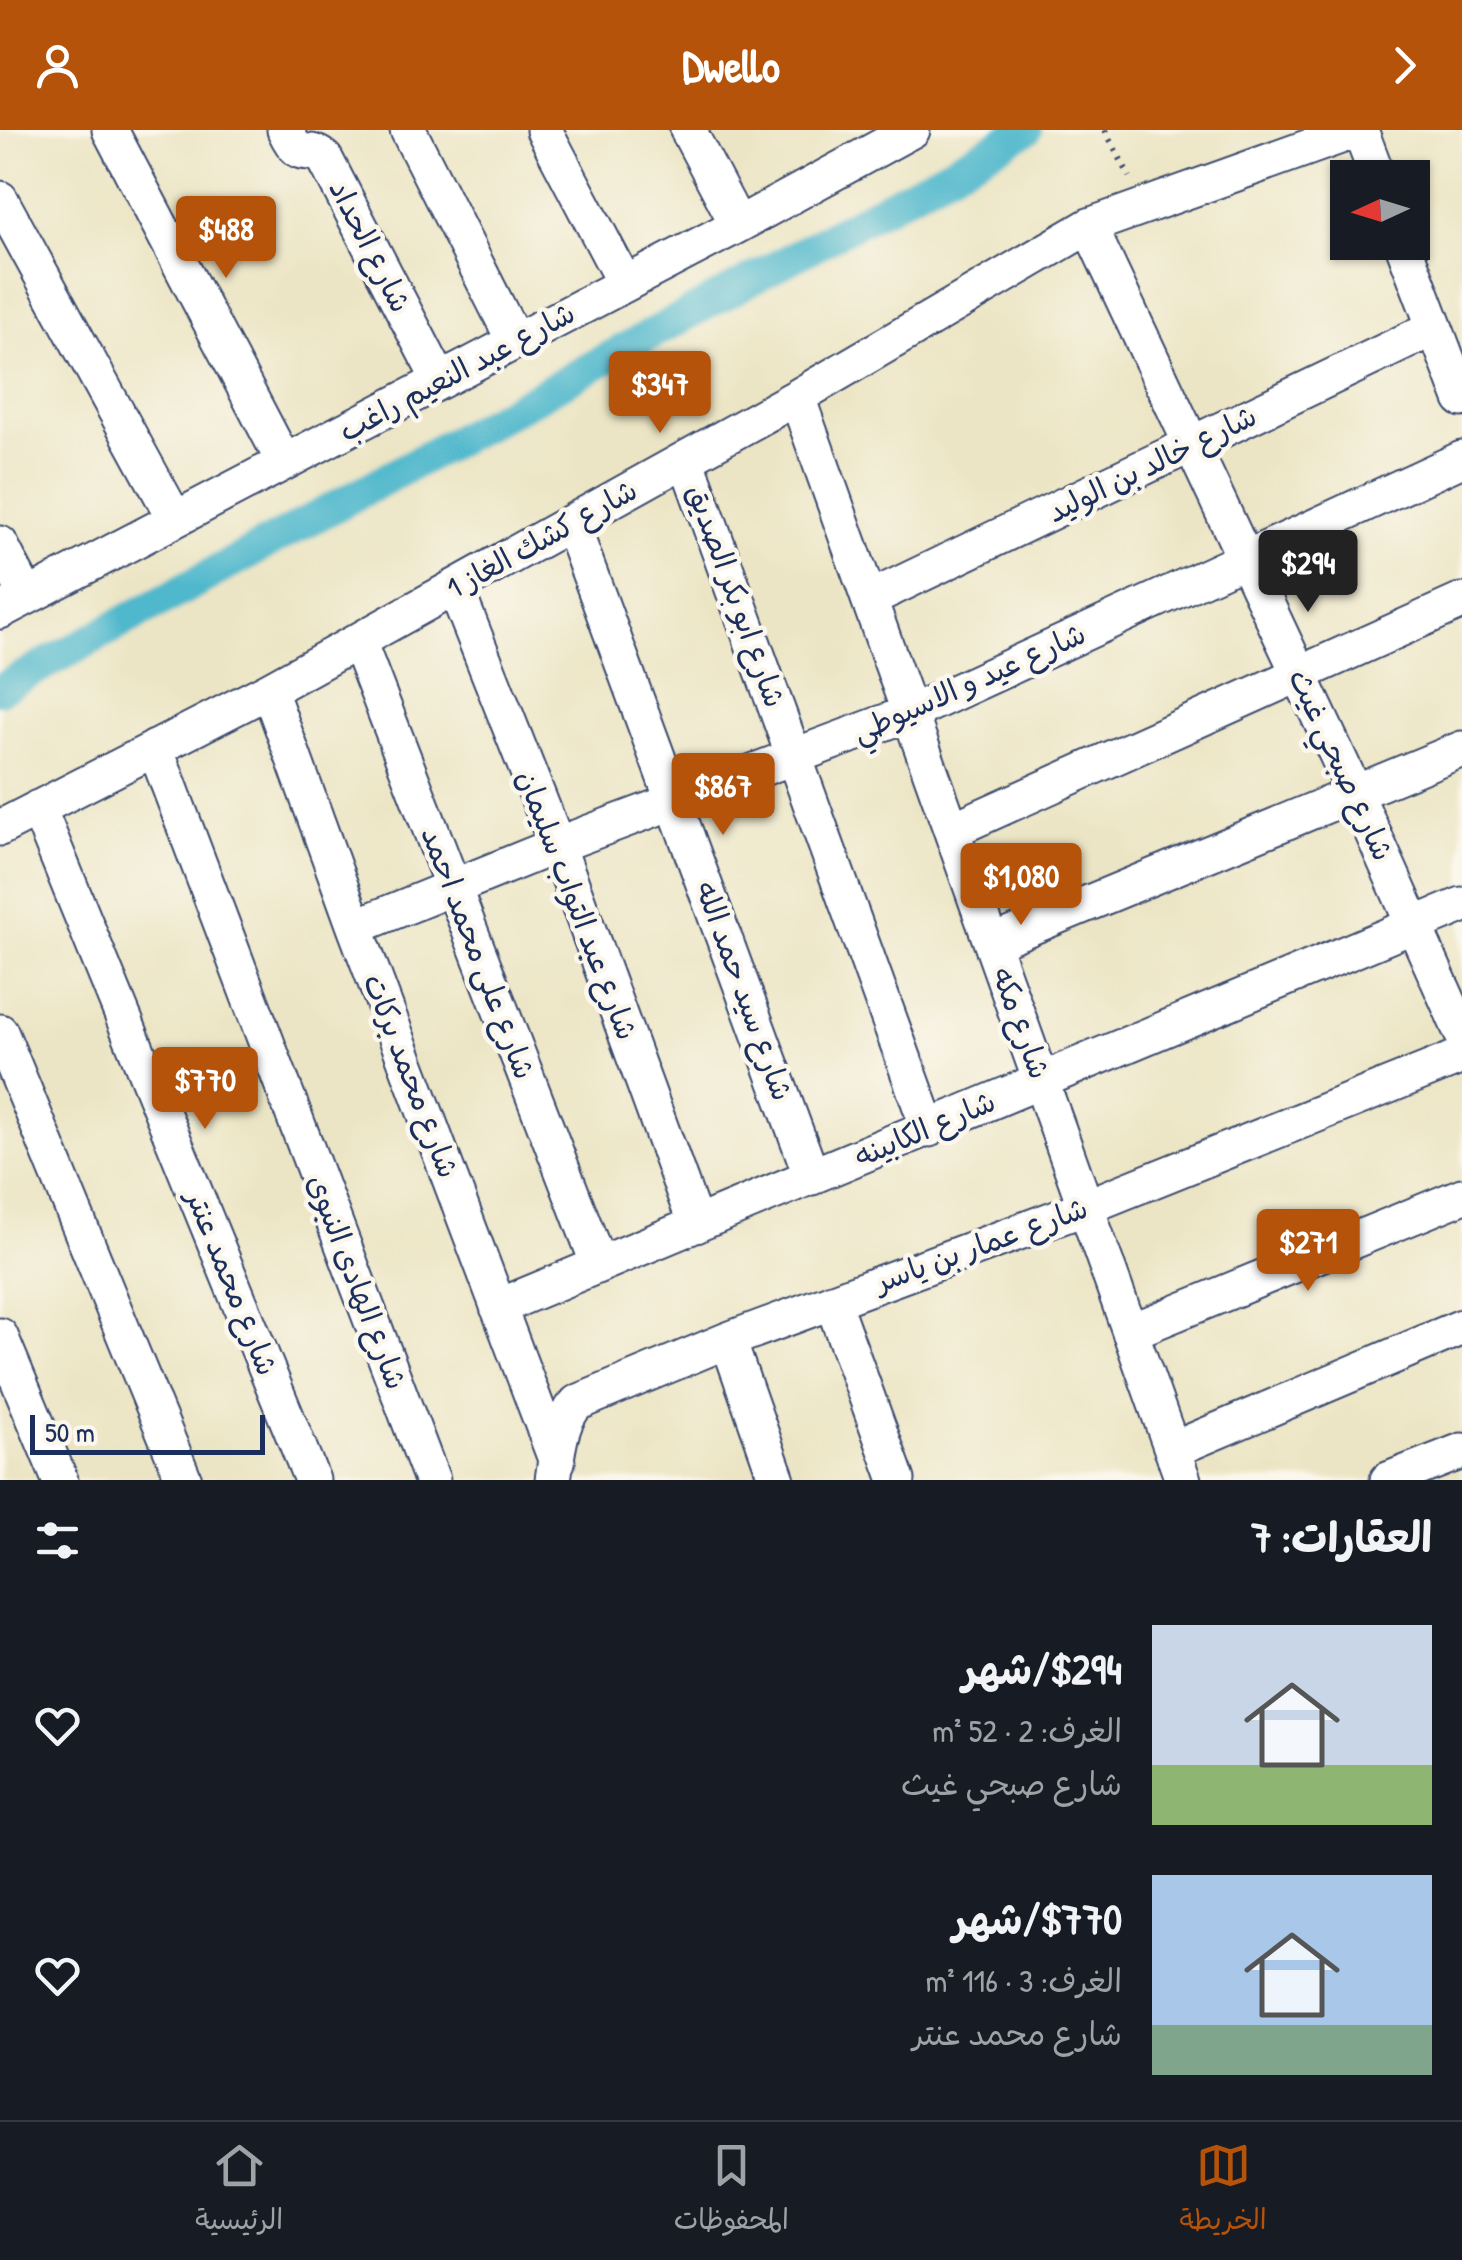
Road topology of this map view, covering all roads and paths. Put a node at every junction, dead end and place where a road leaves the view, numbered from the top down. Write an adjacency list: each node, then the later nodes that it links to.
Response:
1 (110, 130): 26 (street)
2 (284, 130): 20 (street, شارع الحداد)
3 (408, 130): 19 (street)
4 (544, 130): 17 (street)
5 (688, 130): 13 (street)
6 (912, 130): 9 (street, شارع عبد النعيم راغب)
7 (1105, 130): 11 (path)
8 (1359, 130): 10 (street); 14 (street, شارع كشك الغاز 1)
9 (852, 144): 13 (street, شارع عبد النعيم راغب)
10 (1371, 160)
11 (1132, 181)
12 (0, 199): 15 (street)
13 (738, 225): 17 (street, شارع عبد النعيم راغب)
14 (1089, 226): 21 (street, شارع كشك الغاز 1); 23 (street, شارع صبحي غيث)
15 (9, 236): 27 (street)
16 (1409, 260): 18 (street)
17 (625, 284): 19 (street, شارع عبد النعيم راغب)
18 (1434, 328): 22 (street); 23 (street, شارع خالد بن الوليد)
19 (515, 342): 20 (street, شارع عبد النعيم راغب)
20 (440, 381): 26 (street, شارع عبد النعيم راغب)
21 (797, 397): 24 (street, شارع كشك الغاز 1); 32 (street, شارع مكه)
22 (1462, 399)
23 (1192, 445): 30 (street, شارع صبحي غيث); 32 (street, شارع خالد بن الوليد)
24 (686, 459): 28 (street, شارع كشك الغاز 1); 41 (street, شارع ابو بكر الصديق)
25 (1462, 459): 30 (street, شارع عيد و الاسيوطي)
26 (284, 462): 27 (street, شارع عبد النعيم راغب)
27 (176, 519): 34 (street, شارع عبد النعيم راغب)
28 (571, 523): 31 (street, شارع كشك الغاز 1); 43 (street, شارع سيد حمد الله)
29 (0, 544): 34 (street)
30 (1245, 559): 36 (street, شارع صبحي غيث); 38 (street, شارع عيد و الاسيوطي)
31 (455, 587): 35 (street, شارع كشك الغاز 1); 47 (street, شارع عبد التواب سليمان)
32 (870, 599): 38 (street, شارع مكه)
33 (1462, 601): 36 (street)
34 (14, 603)
35 (358, 641): 37 (street, شارع كشك الغاز 1); 48 (street, شارع على محمد احمد)
36 (1300, 674): 42 (street, شارع صبحي غيث); 46 (street)
37 (268, 690): 39 (street, شارع كشك الغاز 1); 51 (street, شارع محمد بركات)
38 (910, 713): 41 (street, شارع عيد و الاسيوطي); 46 (street, شارع مكه)
39 (156, 748): 44 (street, شارع كشك الغاز 1); 75 (street, شارع الهادى النبوى)
40 (1462, 748): 42 (street)
41 (795, 756): 43 (street, شارع عيد و الاسيوطي); 57 (street, شارع ابو بكر الصديق)
42 (1356, 793): 50 (street, شارع صبحي غيث); 52 (street)
43 (674, 801): 47 (street, شارع عيد و الاسيوطي); 58 (street, شارع سيد حمد الله)
44 (38, 808): 45 (street, شارع كشك الغاز 1); 74 (street, شارع محمد عنتر)
45 (0, 828)
46 (952, 830): 52 (street, شارع مكه)
47 (556, 845): 48 (street, شارع عيد و الاسيوطي); 61 (street, شارع عبد التواب سليمان)
48 (451, 886): 51 (street, شارع عيد و الاسيوطي); 62 (street, شارع على محمد احمد)
49 (1462, 905): 50 (street, شارع الكابينه)
50 (1415, 924): 54 (street, شارع صبحي غيث); 56 (street, شارع الكابينه)
51 (355, 927): 64 (street, شارع محمد بركات)
52 (992, 943): 56 (street, شارع مكه)
53 (0, 1032): 73 (street)
54 (1462, 1033)
55 (1462, 1056): 60 (street, شارع عمار بن ياسر)
56 (1041, 1080): 57 (street, شارع الكابينه); 60 (street, شارع مكه)
57 (929, 1128): 58 (street, شارع الكابينه)
58 (812, 1177): 61 (street, شارع الكابينه)
59 (1462, 1196): 66 (street)
60 (1086, 1207): 63 (street, شارع عمار بن ياسر); 66 (street, شارع مكه)
61 (696, 1225): 62 (street, شارع الكابينه)
62 (599, 1265): 64 (street, شارع الكابينه)
63 (832, 1301): 68 (street, شارع عمار بن ياسر); 77 (street)
64 (498, 1307): 71 (street, شارع محمد بركات)
65 (1462, 1327): 70 (street)
66 (1130, 1332): 70 (street, شارع مكه)
67 (0, 1336): 72 (street)
68 (728, 1340): 71 (street, شارع عمار بن ياسر); 76 (street)
69 (1462, 1451): 78 (street)
70 (1178, 1465)
71 (557, 1473)
72 (60, 1480)
73 (184, 1480)
74 (312, 1480)
75 (432, 1480)
76 (777, 1480)
77 (897, 1480)
78 (1388, 1480)

